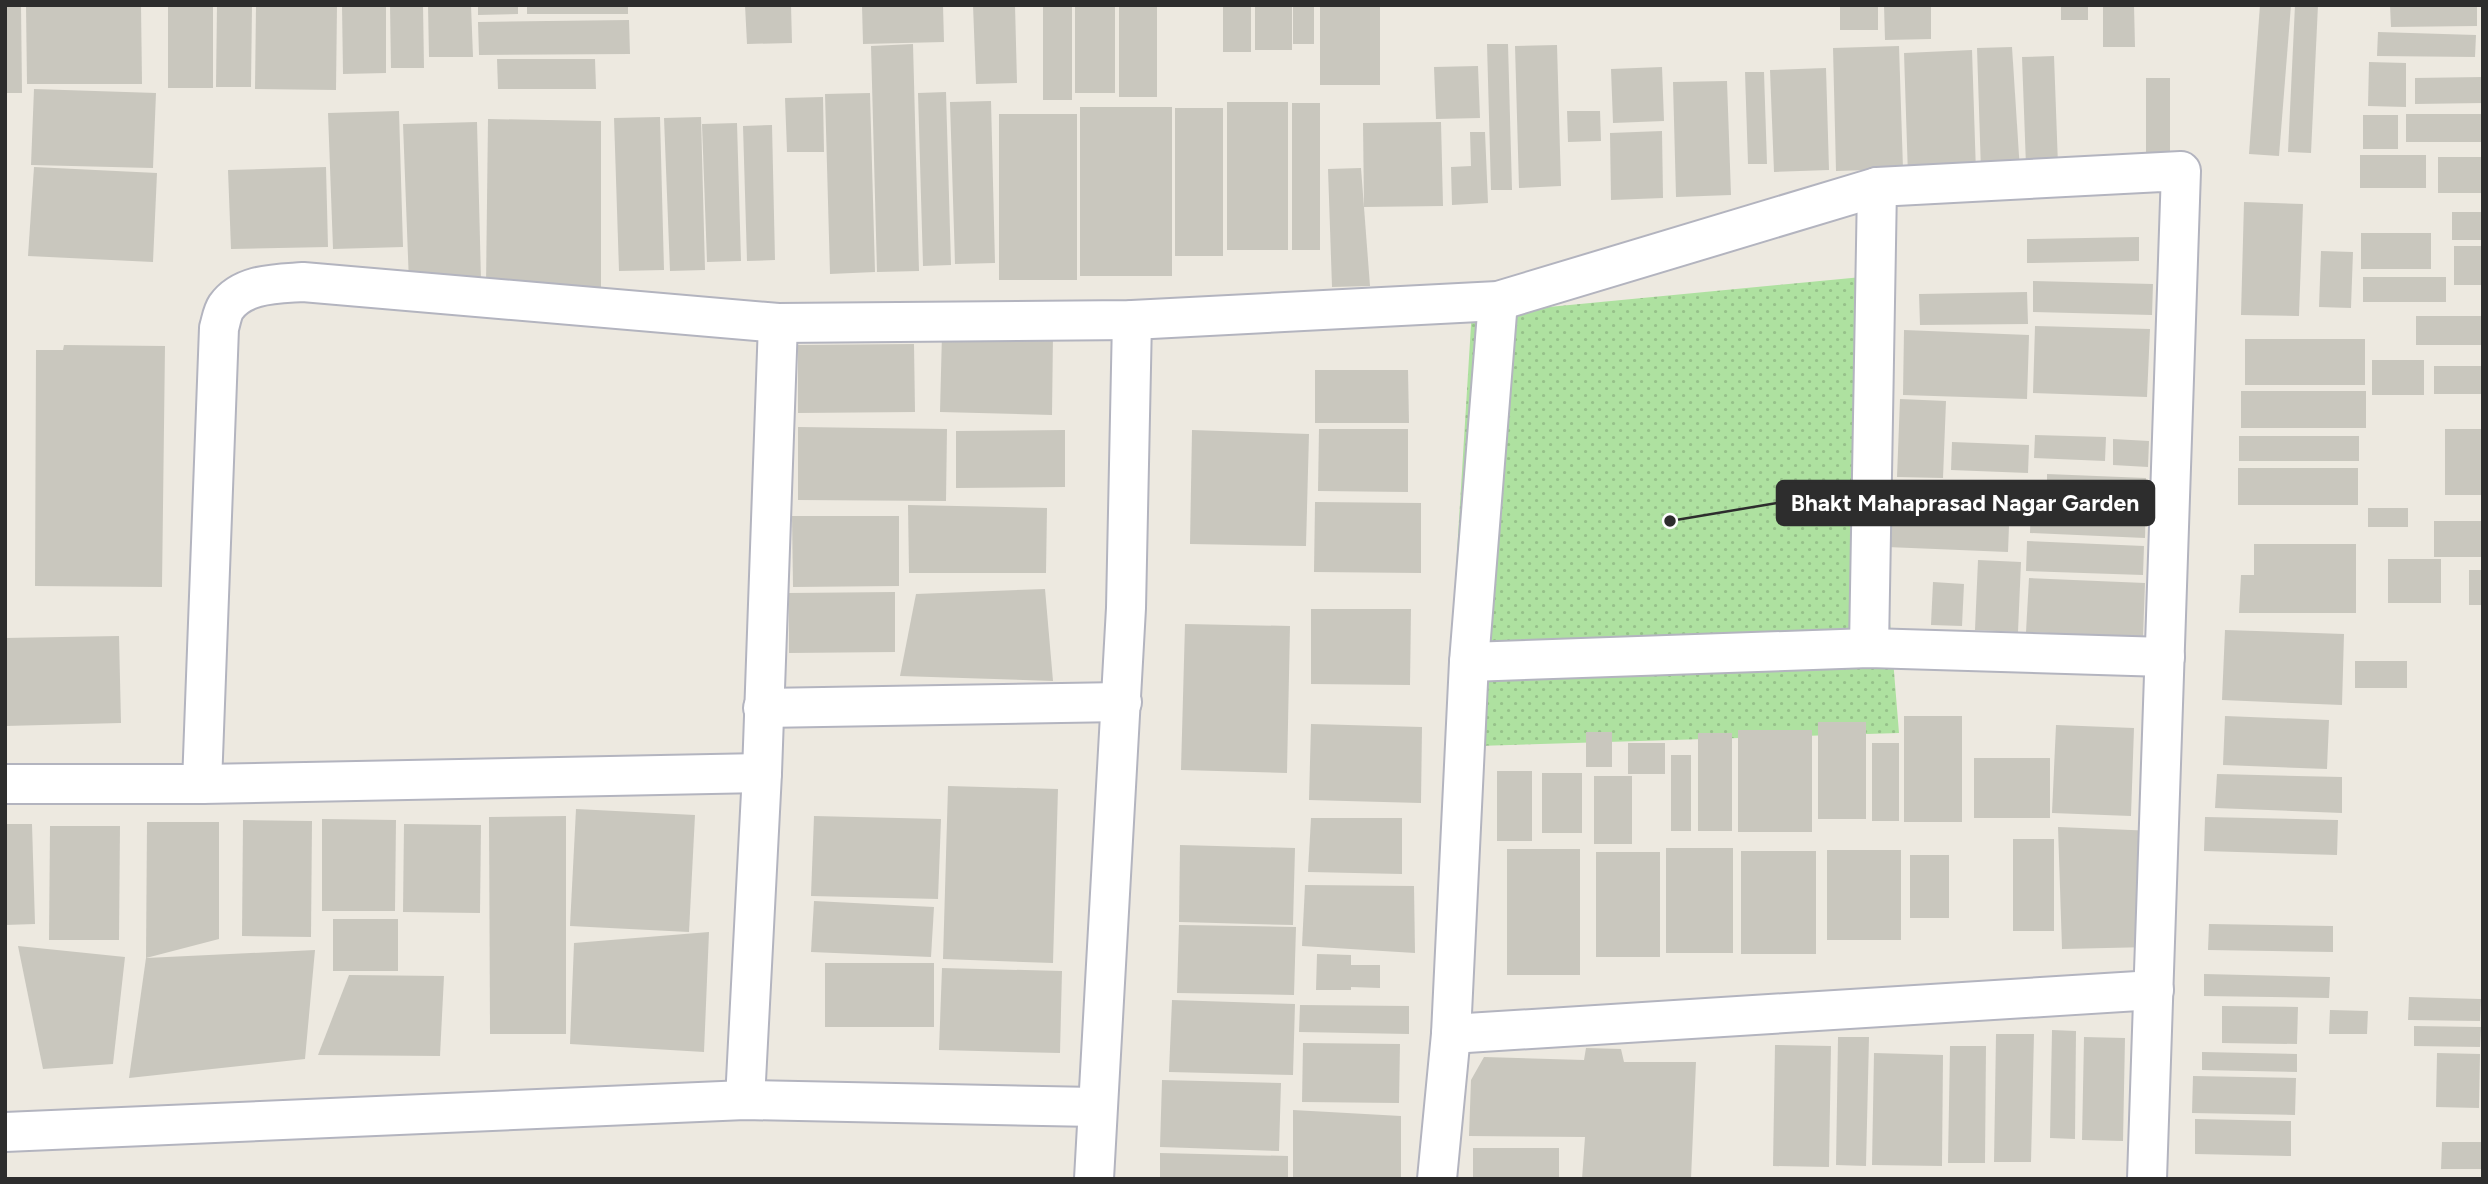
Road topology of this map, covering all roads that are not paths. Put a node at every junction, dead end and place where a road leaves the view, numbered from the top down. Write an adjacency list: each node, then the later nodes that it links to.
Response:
1 (1877, 187): 2 (street); 5 (street); 6 (street)
2 (1498, 302): 3 (street); 7 (street)
3 (1132, 320): 4 (street); 8 (street)
4 (778, 323): 9 (street); 12 (street)
5 (1869, 648): 6 (street); 7 (street)
6 (2165, 657): 13 (street)
7 (1469, 662): 14 (street)
8 (1122, 702): 9 (street); 16 (street)
9 (763, 708): 10 (street)
10 (762, 773): 12 (street); 15 (street)
11 (5, 784): 12 (street)
12 (202, 784)
13 (2154, 990): 14 (street); 20 (street)
14 (1451, 1034): 19 (street)
15 (745, 1100): 16 (street); 17 (street)
16 (1097, 1107): 18 (street)
17 (5, 1132)
18 (1094, 1179)
19 (1437, 1179)
20 (2147, 1179)

